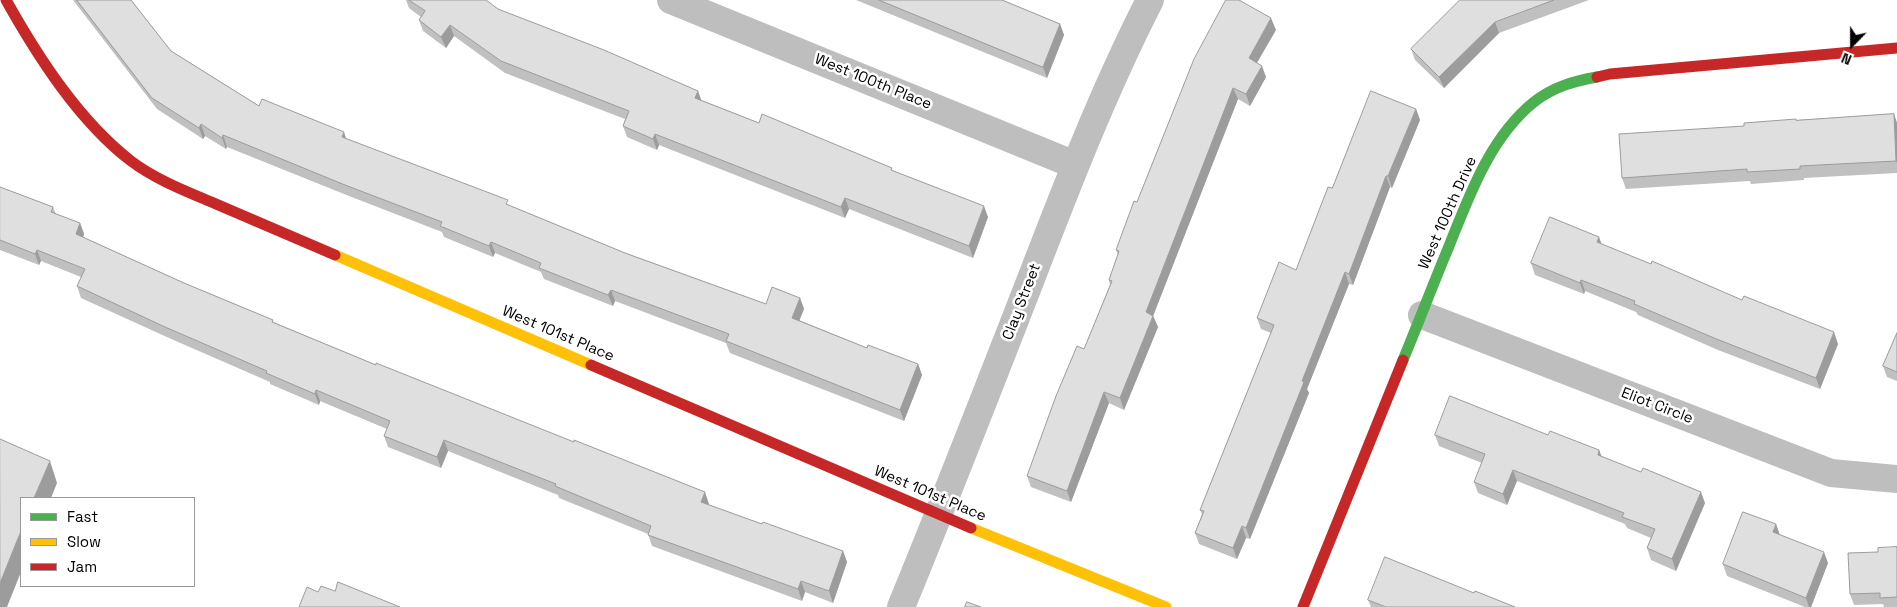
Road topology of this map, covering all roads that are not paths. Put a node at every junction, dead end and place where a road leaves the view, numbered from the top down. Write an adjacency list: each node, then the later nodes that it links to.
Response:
1 (6, 0): 8 (street, West 101st Place)
2 (671, 0): 5 (street, West 100th Place)
3 (1150, 0): 5 (street, Clay Street)
4 (1897, 48): 6 (street, West 100th Drive)
5 (1075, 165): 8 (street, Clay Street)
6 (1422, 315): 7 (street, Eliot Circle); 11 (street, West 100th Drive)
7 (1897, 478)
8 (939, 515): 9 (street, Clay Street); 10 (street, West 101st Place)
9 (901, 607)
10 (1166, 607)
11 (1303, 607)

